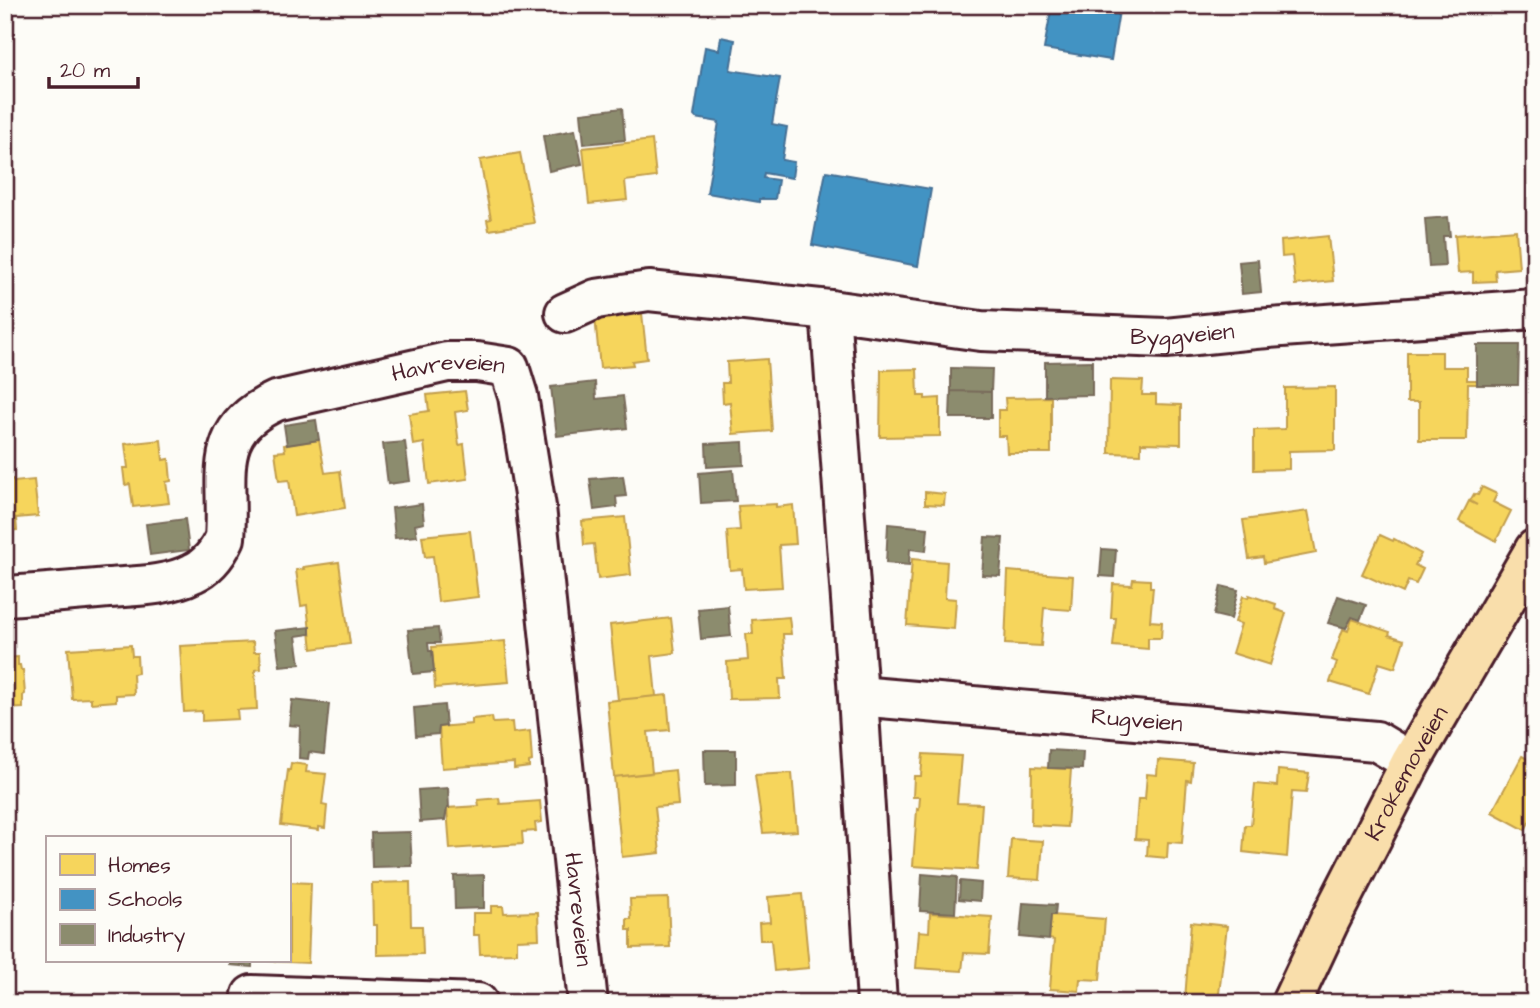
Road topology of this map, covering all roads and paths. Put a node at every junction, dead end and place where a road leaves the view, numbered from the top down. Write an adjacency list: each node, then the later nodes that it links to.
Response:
1 (1535, 309): 2 (street, Byggveien)
2 (830, 310): 3 (street, Byggveien); 6 (street)
3 (565, 313)
4 (1535, 549): 7 (main road, Krokemoveien)
5 (5, 596): 10 (street, Havreveien)
6 (858, 696): 7 (street, Rugveien); 11 (street)
7 (1411, 762): 12 (main road, Krokemoveien)
8 (252, 995): 9 (street)
9 (478, 1003)
10 (588, 1003)
11 (877, 1003)
12 (1291, 1003)

